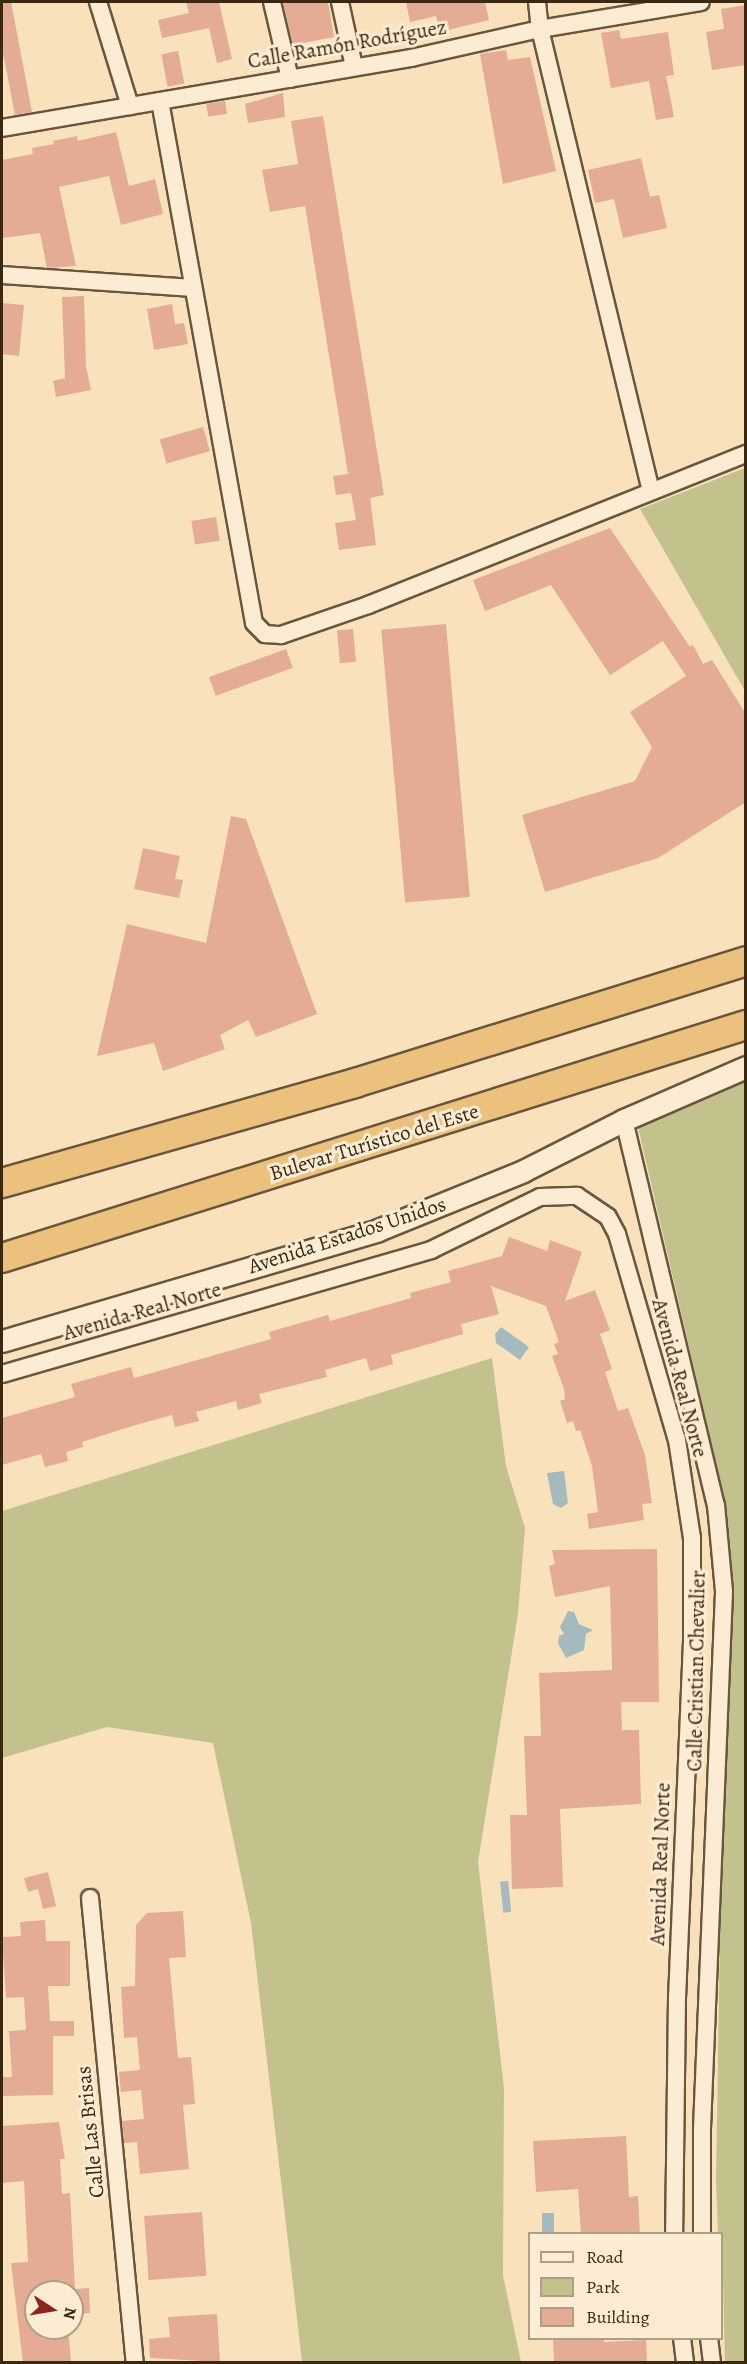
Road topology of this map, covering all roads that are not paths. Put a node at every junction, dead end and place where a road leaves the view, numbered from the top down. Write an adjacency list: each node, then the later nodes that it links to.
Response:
1 (98, 2): 10 (street)
2 (272, 2): 8 (street)
3 (340, 2): 7 (street)
4 (537, 2): 6 (street)
5 (701, 2): 6 (street, Calle Ramón Rodríguez)
6 (540, 29): 7 (street, Calle Ramón Rodríguez); 15 (street)
7 (354, 67): 8 (street, Calle Ramón Rodríguez)
8 (290, 79): 9 (street, Calle Ramón Rodríguez)
9 (160, 101): 10 (street, Calle Ramón Rodríguez); 13 (street)
10 (130, 106): 11 (street, Calle Ramón Rodríguez)
11 (2, 128)
12 (2, 275): 13 (street)
13 (193, 288): 15 (street)
14 (746, 454): 15 (street)
15 (651, 490)
16 (746, 961): 20 (highway)
17 (746, 1025): 21 (highway, Bulevar Turístico del Este)
18 (746, 1067): 19 (street, Avenida Estados Unidos)
19 (624, 1120): 22 (street, Avenida Estados Unidos); 26 (street, Calle Cristian Chevalier)
20 (2, 1183)
21 (2, 1258)
22 (2, 1341)
23 (2, 1374): 25 (street, Avenida Real Norte)
24 (90, 1898): 29 (street, Calle Las Brisas)
25 (674, 2232)
26 (702, 2232)
27 (682, 2340): 30 (street)
28 (709, 2340): 31 (street)
29 (135, 2362)
30 (685, 2362)
31 (712, 2362)

